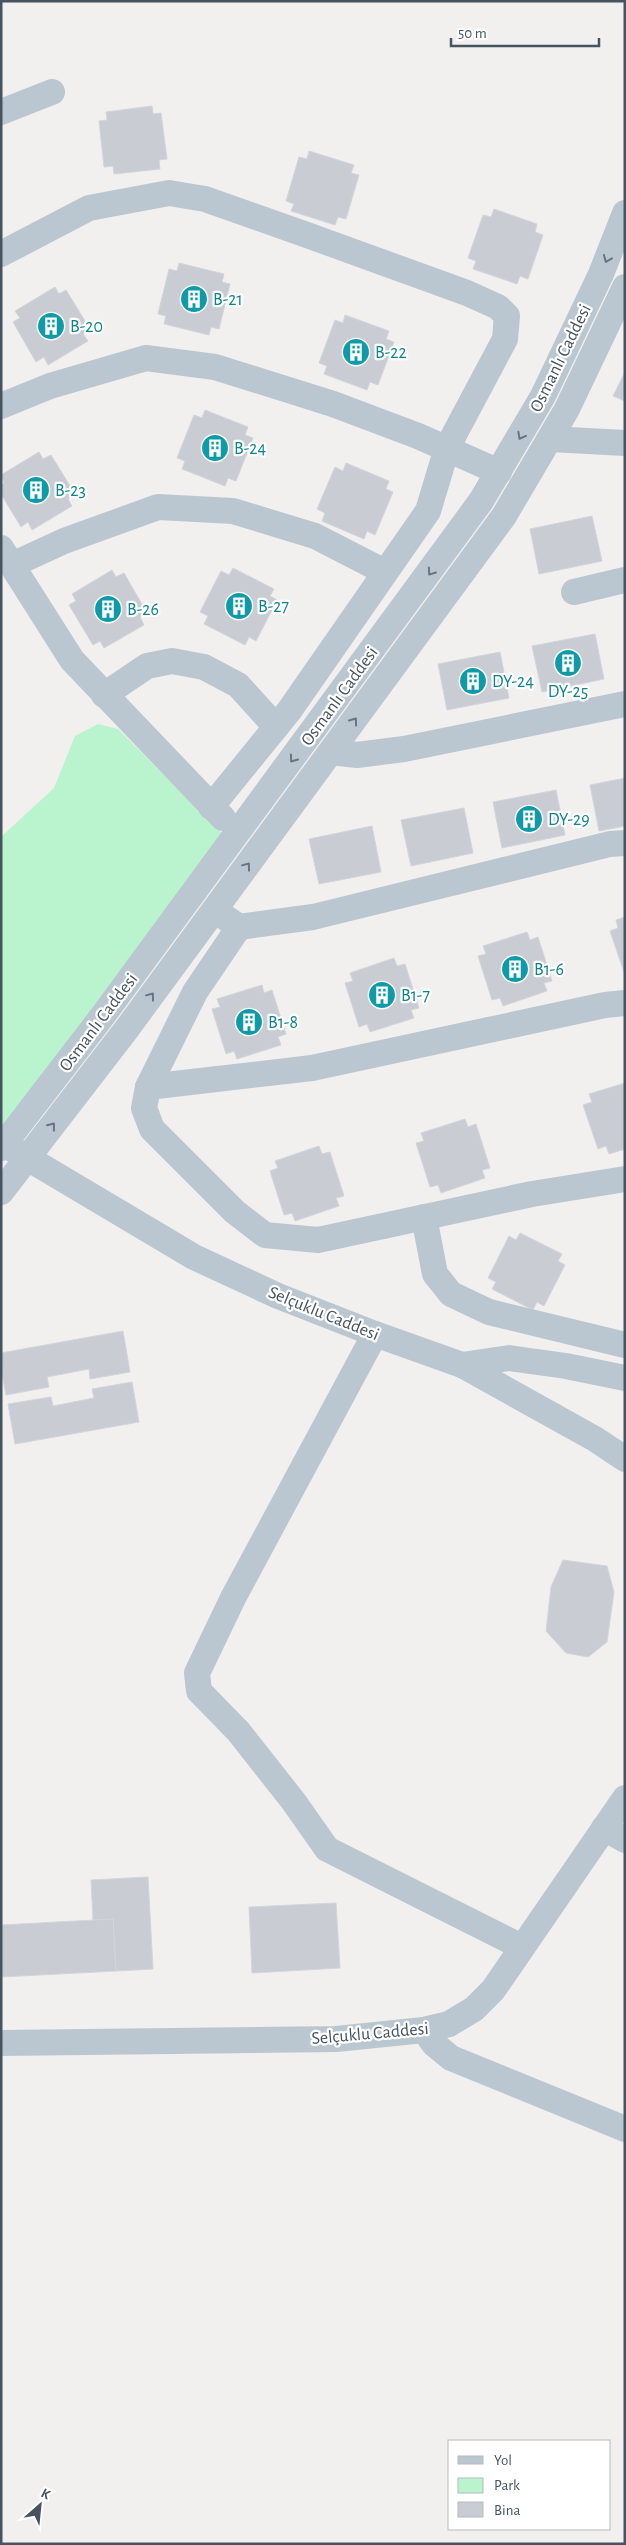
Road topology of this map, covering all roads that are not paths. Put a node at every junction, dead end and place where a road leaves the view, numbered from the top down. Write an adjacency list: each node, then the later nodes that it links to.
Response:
1 (52, 92): 2 (street)
2 (1, 112)
3 (625, 213): 5 (street, Osmanlı Caddesi, one-way to 5)
4 (1, 254): 10 (street)
5 (590, 297): 6 (street); 11 (street, Osmanlı Caddesi, one-way to 11)
6 (622, 302): 8 (street, Osmanlı Caddesi)
7 (1, 406): 10 (street)
8 (550, 439): 9 (street); 19 (street, Osmanlı Caddesi, one-way to 8)
9 (625, 443)
10 (447, 448): 11 (street); 13 (street)
11 (499, 472): 21 (street, Osmanlı Caddesi, one-way to 21)
12 (7, 556): 13 (street); 16 (street)
13 (385, 572): 18 (street)
14 (625, 580): 15 (street)
15 (574, 592)
16 (104, 695): 18 (street); 20 (street)
17 (625, 704): 19 (street)
18 (276, 727): 20 (street)
19 (332, 752): 24 (street, Osmanlı Caddesi, one-way to 19)
20 (211, 807): 21 (street)
21 (239, 832): 23 (street, Osmanlı Caddesi)
22 (625, 843): 25 (street)
23 (194, 893): 24 (street); 28 (street, Osmanlı Caddesi)
24 (216, 909): 25 (street); 29 (street, Osmanlı Caddesi, one-way to 24)
25 (239, 928): 27 (street)
26 (625, 1004): 27 (street)
27 (148, 1087): 32 (street)
28 (3, 1146): 29 (street, Selçuklu Caddesi)
29 (28, 1158): 31 (street, Osmanlı Caddesi); 33 (street, Selçuklu Caddesi)
30 (625, 1179): 32 (street)
31 (1, 1192)
32 (424, 1217): 34 (street)
33 (375, 1334): 35 (street, Selçuklu Caddesi); 40 (street)
34 (625, 1345)
35 (462, 1365): 36 (street); 37 (street, Selçuklu Caddesi)
36 (625, 1378)
37 (625, 1459)
38 (625, 1798): 39 (street, Selçuklu Caddesi)
39 (615, 1834): 40 (street, Selçuklu Caddesi)
40 (522, 1947): 41 (street, Selçuklu Caddesi)
41 (424, 2030): 42 (street, Selçuklu Caddesi); 43 (street)
42 (1, 2043)
43 (625, 2129)

